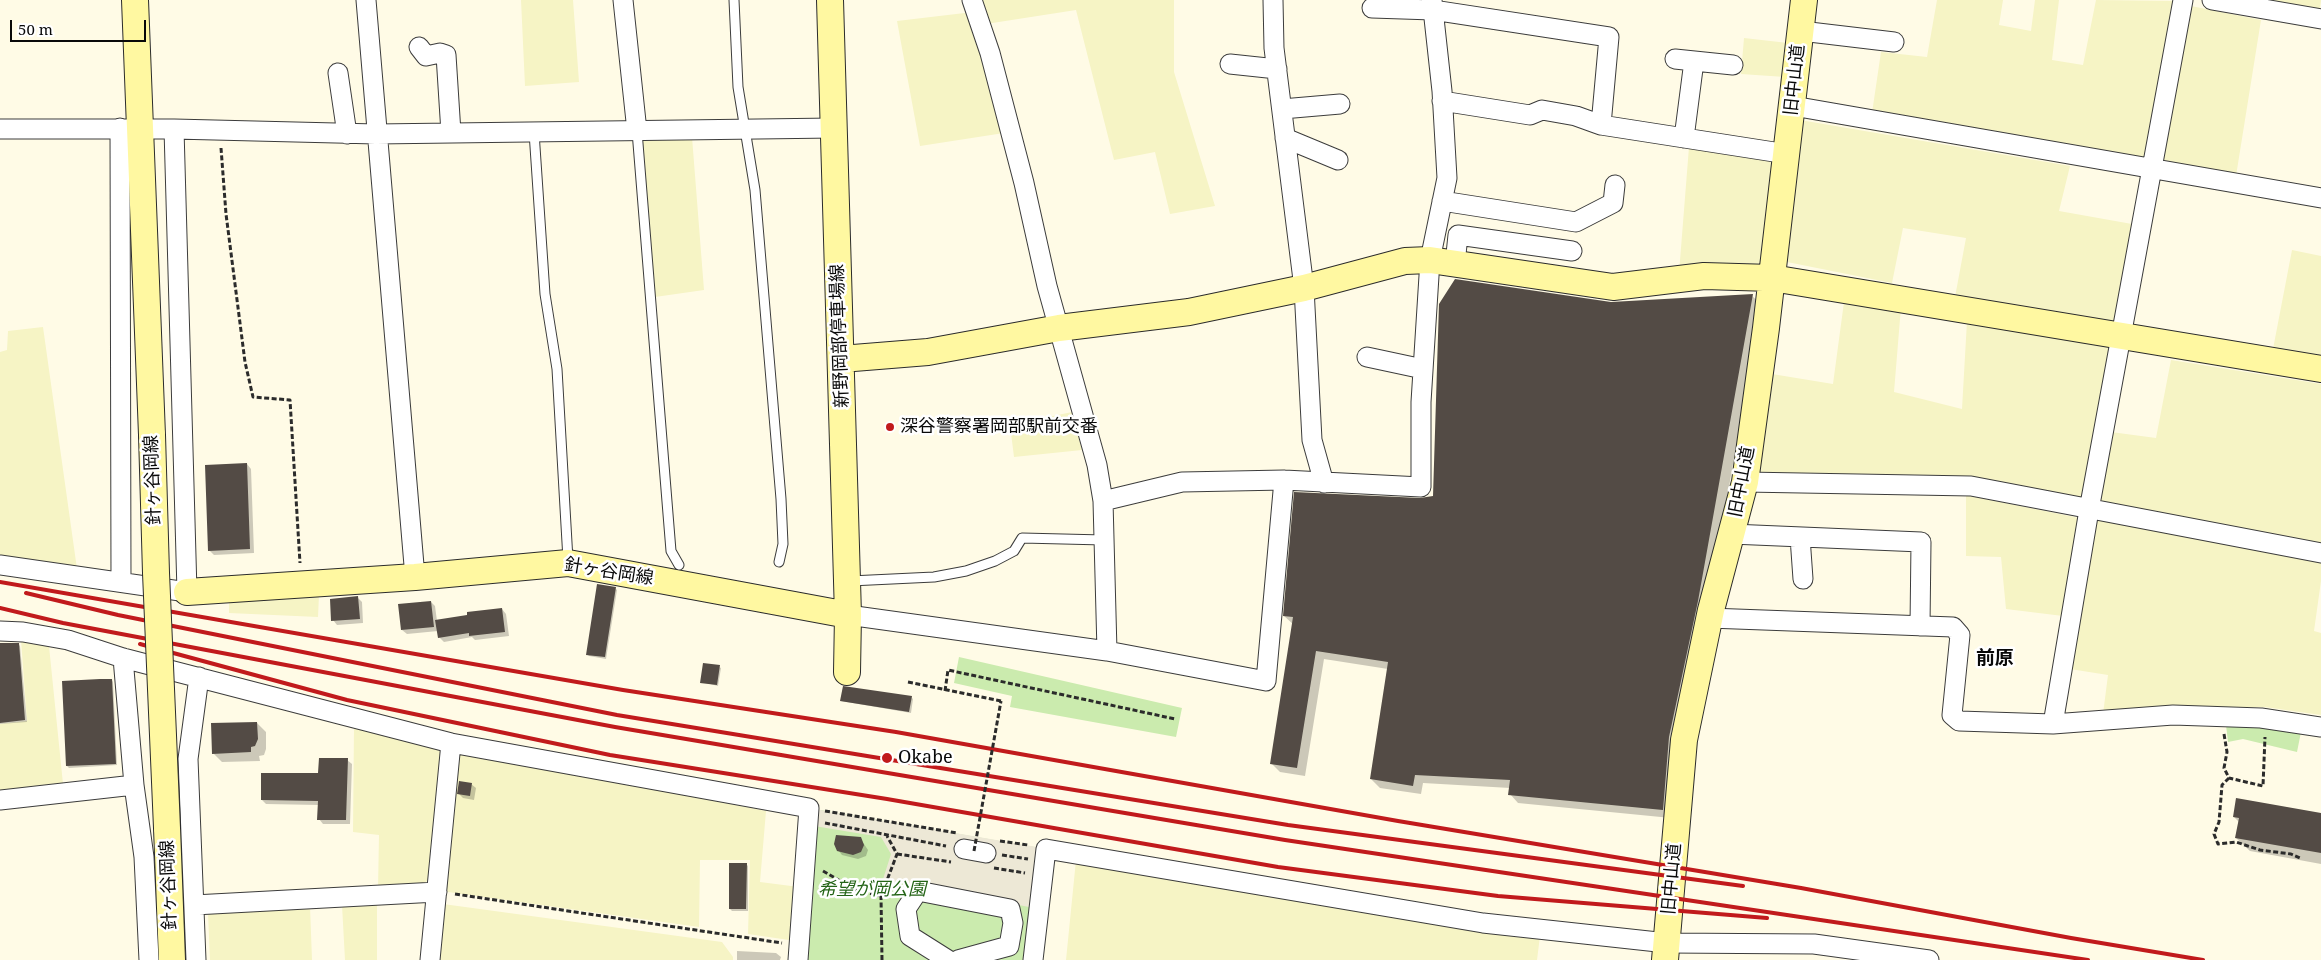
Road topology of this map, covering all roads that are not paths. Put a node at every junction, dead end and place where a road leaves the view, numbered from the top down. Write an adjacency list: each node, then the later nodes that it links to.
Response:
1 (135, 0): 30 (street, 針ヶ谷岡線)
2 (366, 0): 37 (street)
3 (623, 0): 33 (street)
4 (734, 0): 32 (lane)
5 (830, 0): 28 (street, 新野岡部停車場線)
6 (972, 0): 51 (street)
7 (1273, 0): 21 (street)
8 (1804, 0): 14 (street, 旧中山道)
9 (2183, 0): 42 (street)
10 (2212, 0): 13 (street)
11 (1432, 5): 12 (street); 23 (street); 27 (street)
12 (1372, 8)
13 (2321, 19)
14 (1800, 31): 15 (street); 25 (street, 旧中山道)
15 (1894, 42)
16 (419, 47): 35 (street)
17 (1675, 59): 18 (street)
18 (1694, 61): 20 (street); 39 (street)
19 (1230, 64): 21 (street)
20 (1733, 65)
21 (1277, 69): 26 (street)
22 (338, 73): 36 (street)
23 (1442, 101): 27 (street); 45 (street)
24 (1340, 104): 26 (street)
25 (1793, 106): 40 (street, 旧中山道); 42 (street)
26 (1282, 109): 38 (street)
27 (1601, 125): 39 (street)
28 (834, 128): 32 (street); 54 (street, 新野岡部停車場線)
29 (0, 129): 30 (street)
30 (130, 129): 31 (street); 73 (street); 93 (street, 針ヶ谷岡線, bridge)
31 (174, 129): 36 (street); 74 (street)
32 (745, 129): 33 (street); 66 (lane)
33 (637, 131): 34 (street); 69 (lane)
34 (534, 132): 35 (street); 67 (lane)
35 (451, 133): 37 (street)
36 (347, 134): 37 (street)
37 (376, 134): 70 (street)
38 (1285, 138): 41 (street); 50 (street)
39 (1684, 138): 40 (street)
40 (1787, 154): 49 (street, 旧中山道)
41 (1338, 160)
42 (2152, 169): 44 (street); 52 (street)
43 (1615, 185): 45 (street)
44 (2321, 198)
45 (1442, 201): 47 (street)
46 (1572, 251): 48 (street)
47 (1430, 260): 48 (street); 50 (street); 55 (street)
48 (1456, 264): 49 (street)
49 (1772, 278): 52 (street); 58 (street, 旧中山道)
50 (1304, 288): 51 (street); 59 (street)
51 (1059, 328): 54 (street); 60 (street)
52 (2121, 336): 56 (street); 61 (street)
53 (1367, 357): 55 (street)
54 (841, 359): 72 (street, 新野岡部停車場線)
55 (1423, 368): 59 (street)
56 (2321, 370)
57 (1284, 480): 59 (street); 60 (street); 79 (street)
58 (1745, 482): 61 (street); 62 (street, 旧中山道)
59 (1324, 483)
60 (1103, 501): 64 (street)
61 (2090, 510): 65 (street); 83 (street)
62 (1731, 534): 63 (street); 76 (street, 旧中山道)
63 (1800, 537): 71 (street); 77 (street)
64 (1104, 540): 72 (lane); 79 (street)
65 (2321, 553)
66 (779, 562)
67 (568, 563): 70 (street, 針ヶ谷岡線); 75 (street, 針ヶ谷岡線)
68 (0, 565): 73 (street)
69 (679, 565)
70 (415, 577): 74 (street, 針ヶ谷岡線)
71 (1803, 579)
72 (847, 581): 75 (street, 新野岡部停車場線)
73 (121, 582): 74 (street)
74 (187, 592)
75 (848, 615): 79 (street); 81 (street, 新野岡部停車場線)
76 (1709, 618): 77 (street); 90 (street, 旧中山道)
77 (1920, 626): 83 (street)
78 (0, 631): 80 (street)
79 (1107, 651)
80 (123, 658): 82 (street); 86 (street)
81 (847, 672)
82 (199, 677): 85 (street); 89 (street)
83 (2053, 724): 84 (street)
84 (2321, 727)
85 (451, 743): 88 (street); 91 (street)
86 (134, 784): 87 (street); 92 (street)
87 (0, 800)
88 (437, 892): 89 (street); 95 (street)
89 (194, 905): 94 (street)
90 (1666, 951): 98 (street); 99 (street)
91 (798, 953)
92 (149, 960)
93 (172, 960)
94 (196, 960)
95 (430, 960)
96 (948, 960): 97 (street)
97 (958, 960)
98 (1033, 960)
99 (1929, 960)

